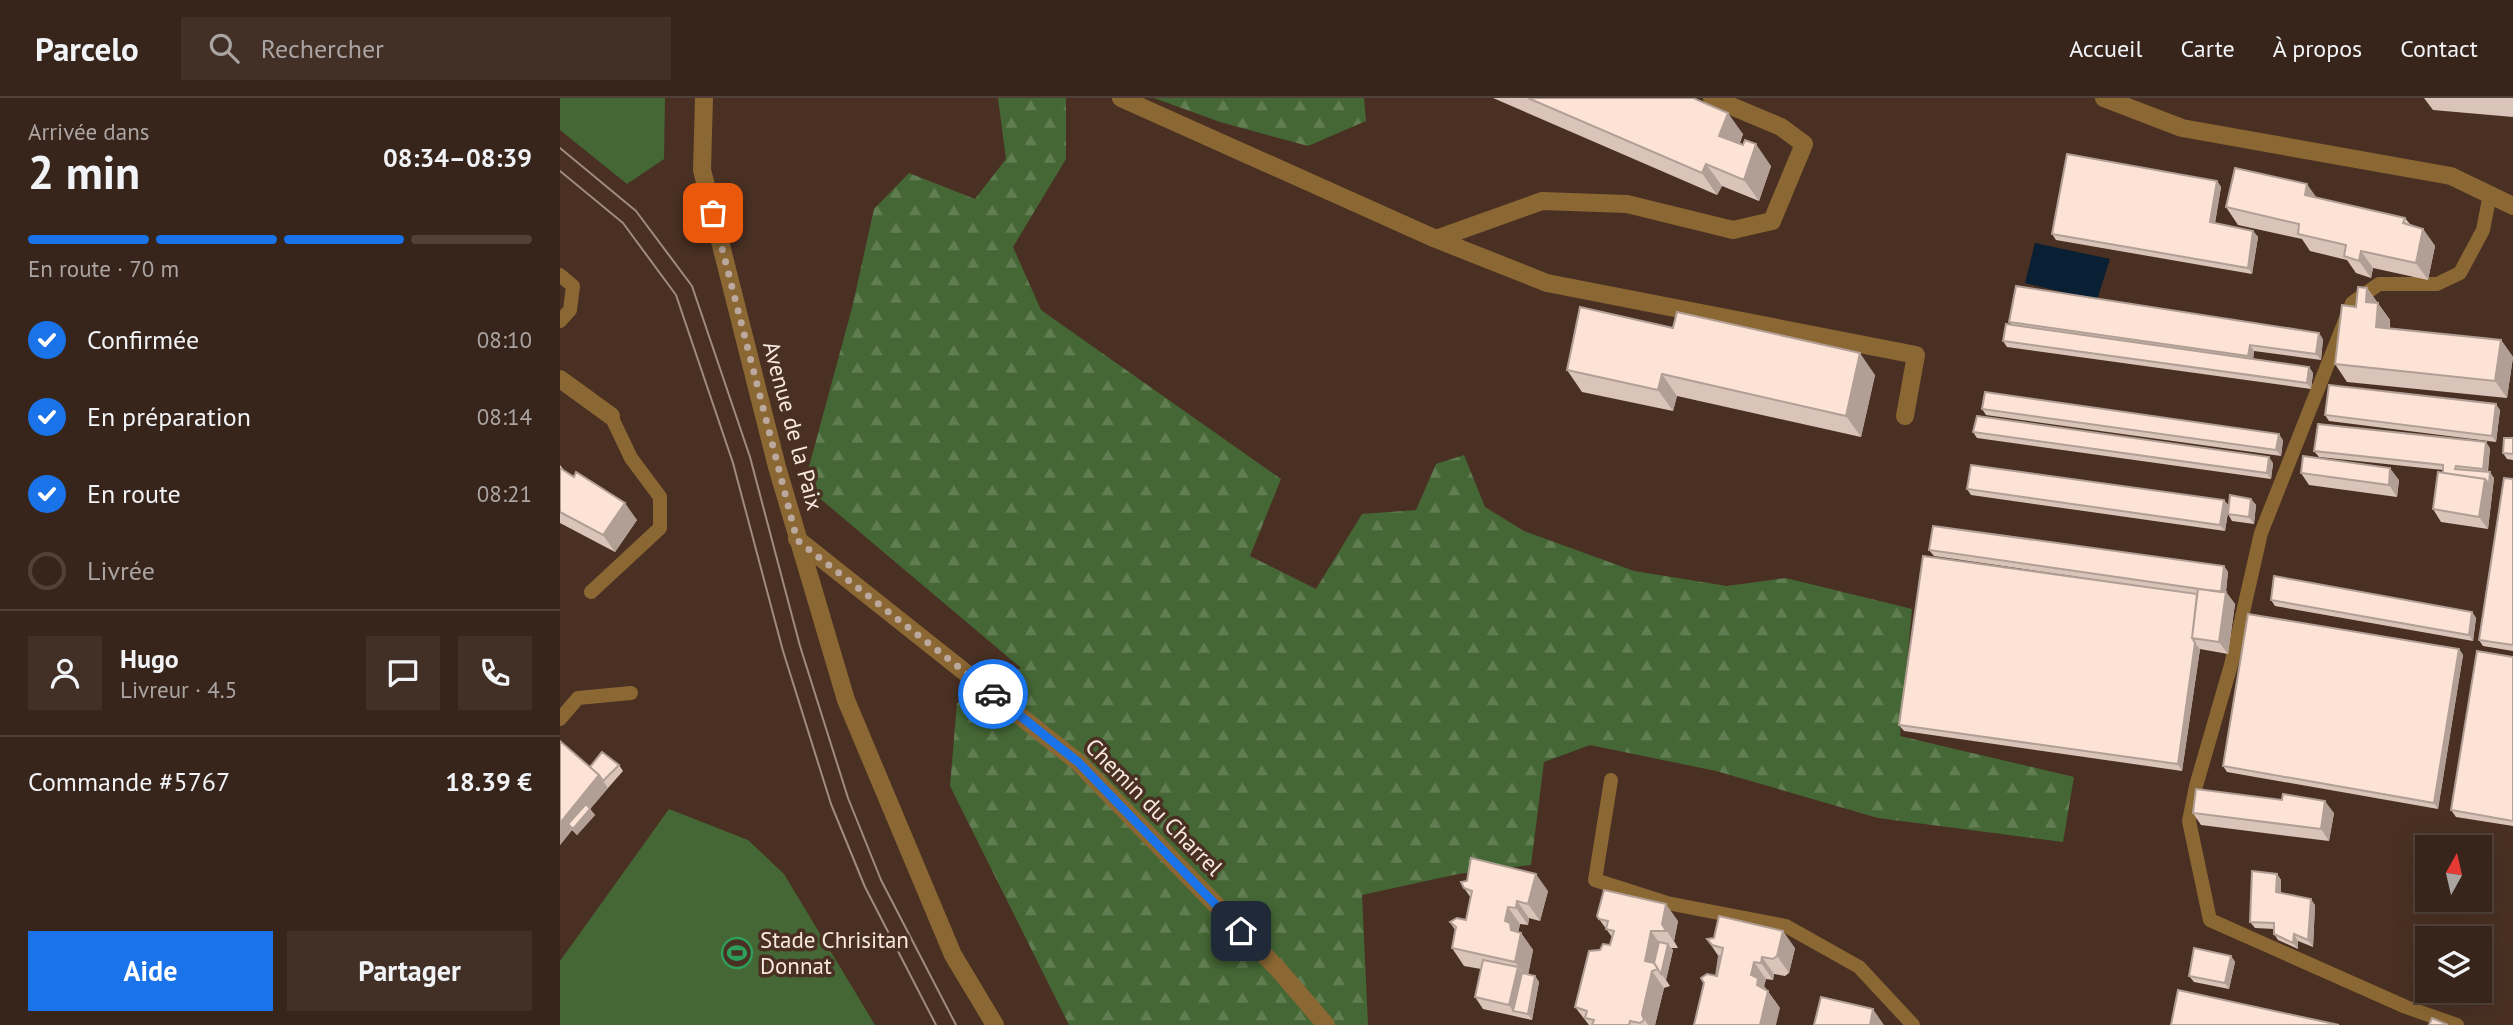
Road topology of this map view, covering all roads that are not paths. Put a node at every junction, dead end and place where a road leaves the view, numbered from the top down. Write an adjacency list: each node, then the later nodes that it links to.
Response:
1 (704, 98): 13 (street, Avenue de la Paix)
2 (1121, 98): 7 (street)
3 (1712, 98): 7 (street)
4 (2104, 98): 5 (street)
5 (2490, 194): 6 (street); 21 (lane)
6 (2513, 206)
7 (1436, 239): 12 (street)
8 (560, 275): 9 (lane)
9 (560, 321)
10 (560, 379): 11 (street)
11 (611, 416): 14 (lane)
12 (1905, 416)
13 (797, 540): 18 (street, Avenue de la Paix); 19 (street, Chemin du Charrel)
14 (591, 592)
15 (631, 693): 16 (lane)
16 (560, 719)
17 (1611, 780): 20 (lane)
18 (995, 1025)
19 (1326, 1025)
20 (1913, 1025)
21 (2457, 1025)

